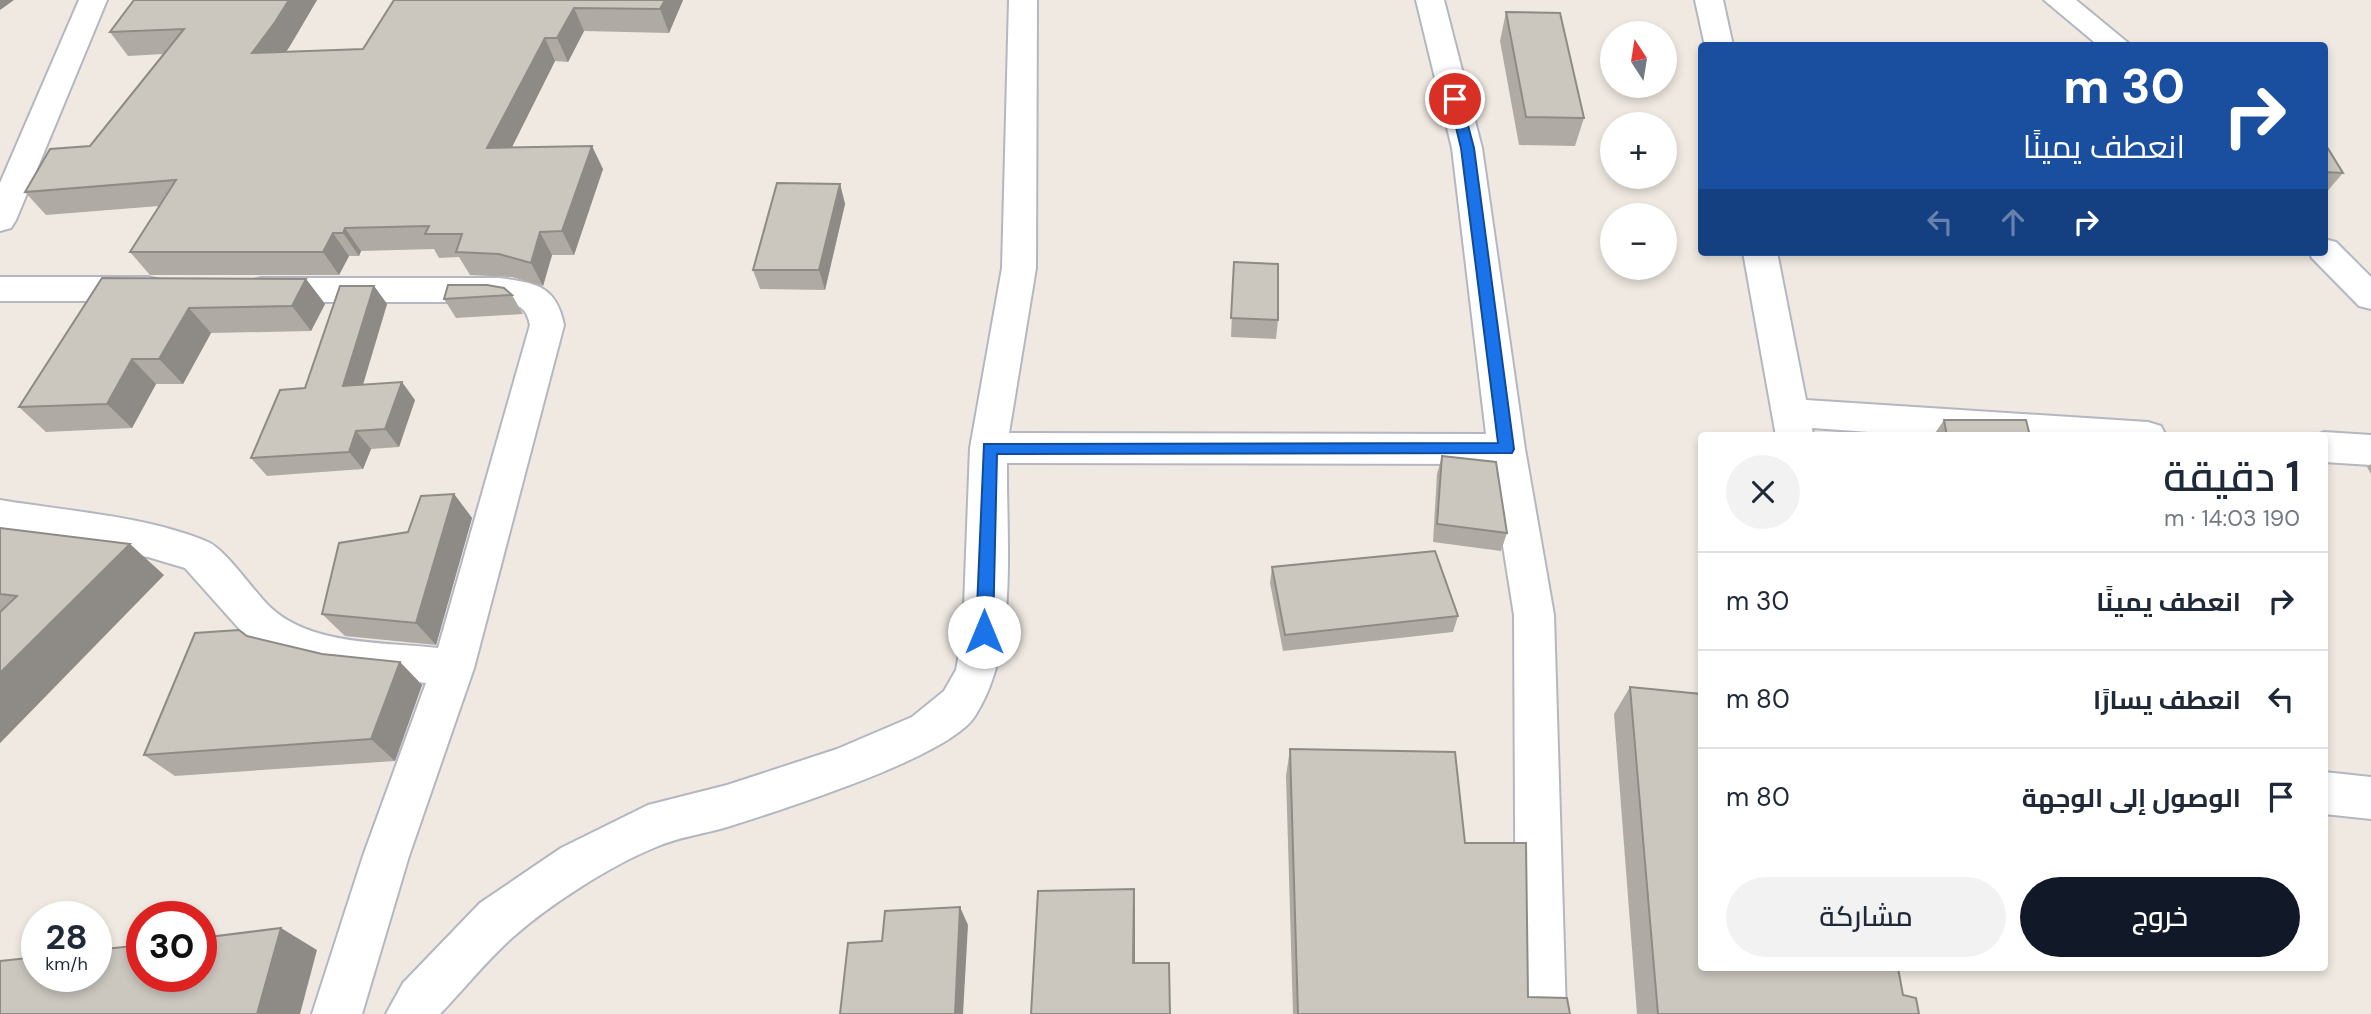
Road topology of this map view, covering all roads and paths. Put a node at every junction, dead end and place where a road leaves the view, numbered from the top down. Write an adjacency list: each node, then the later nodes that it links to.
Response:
1 (93, 0): 8 (street)
2 (1023, 0): 18 (street)
3 (1430, 0): 19 (street)
4 (1709, 0): 6 (street)
5 (2059, 0): 7 (street)
6 (1717, 42)
7 (2113, 42)
8 (0, 220)
9 (2328, 254): 14 (street)
10 (1761, 256): 15 (street)
11 (0, 289): 12 (street)
12 (180, 289)
13 (222, 289): 22 (street)
14 (2371, 297)
15 (1793, 424): 16 (street)
16 (2030, 432)
17 (2328, 447): 20 (street)
18 (989, 448): 19 (street); 26 (street)
19 (1506, 449): 27 (street)
20 (2371, 450)
21 (0, 516): 22 (street)
22 (453, 668): 25 (street)
23 (2328, 793): 24 (street)
24 (2371, 798)
25 (337, 1014)
26 (411, 1014)
27 (1541, 1014)

